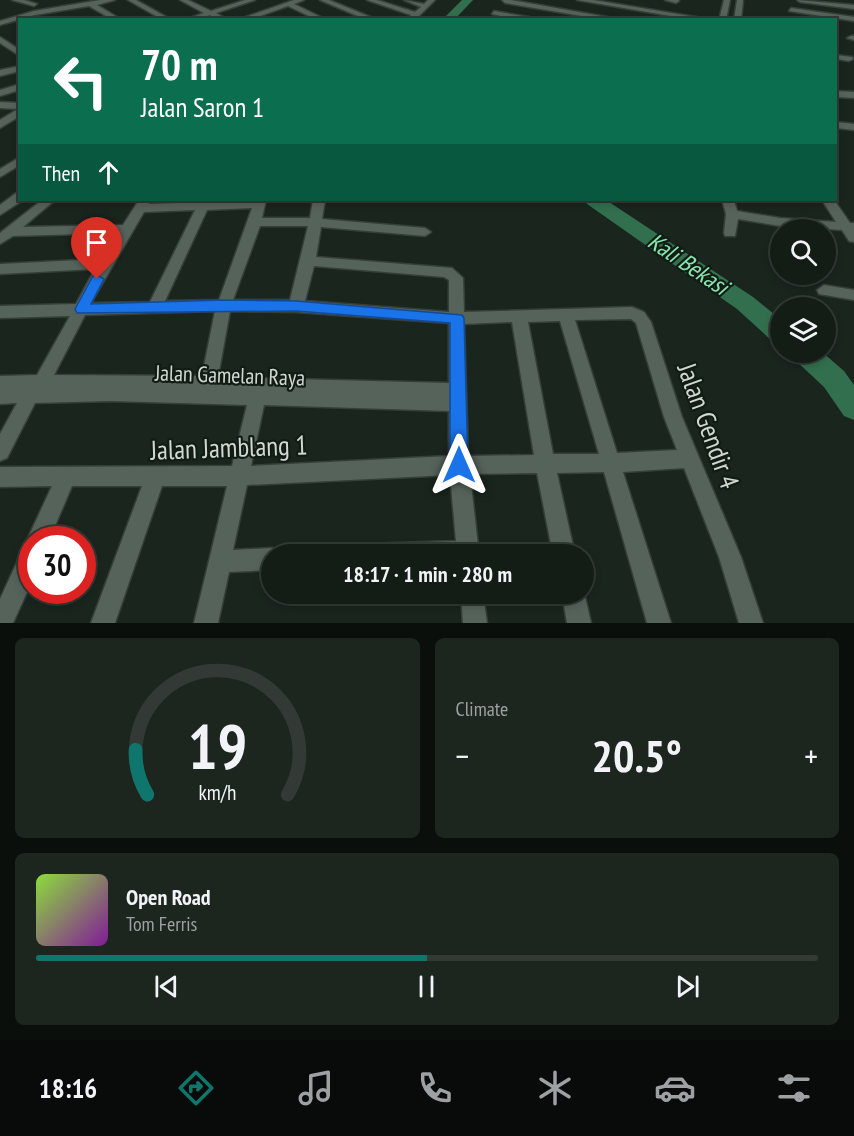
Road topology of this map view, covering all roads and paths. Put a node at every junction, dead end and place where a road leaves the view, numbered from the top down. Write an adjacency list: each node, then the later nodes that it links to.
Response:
1 (15, 0): 22 (street)
2 (45, 0): 22 (street)
3 (112, 0): 20 (street)
4 (131, 0): 37 (street)
5 (183, 0): 24 (street)
6 (252, 0): 29 (street)
7 (301, 0): 23 (street)
8 (323, 0): 42 (street)
9 (370, 0): 32 (street)
10 (407, 0): 25 (street)
11 (432, 0): 25 (street)
12 (580, 0): 33 (street)
13 (668, 0): 19 (street)
14 (728, 0): 45 (street)
15 (740, 0): 46 (street)
16 (791, 0): 28 (street)
17 (800, 0): 26 (street)
18 (506, 1): 31 (street); 44 (street)
19 (676, 1): 33 (street)
20 (91, 3): 27 (street); 36 (street)
21 (202, 3): 24 (street)
22 (34, 4): 30 (street)
23 (288, 4): 40 (street); 41 (street)
24 (194, 5): 29 (street)
25 (425, 6): 32 (street)
26 (854, 7)
27 (52, 10): 34 (street); 35 (street)
28 (791, 10): 47 (street); 49 (street)
29 (211, 13): 38 (street); 39 (street)
30 (0, 15)
31 (491, 16): 43 (street)
32 (412, 17)
33 (670, 17)
34 (21, 18)
35 (64, 18)
36 (116, 18)
37 (165, 18)
38 (195, 18)
39 (221, 18)
40 (246, 18)
41 (320, 18)
42 (370, 18)
43 (512, 18)
44 (609, 18)
45 (723, 18)
46 (737, 18)
47 (791, 18)
48 (17, 19): 50 (street)
49 (854, 19)
50 (0, 23)
51 (0, 39): 52 (street)
52 (18, 52)
53 (837, 57): 54 (street)
54 (849, 59)
55 (18, 68): 56 (street)
56 (0, 73)
57 (841, 84): 61 (street)
58 (18, 88): 59 (street)
59 (0, 93)
60 (837, 94): 61 (street)
61 (853, 96)
62 (0, 105): 63 (street)
63 (18, 106)
64 (18, 112): 65 (street)
65 (0, 125)
66 (837, 125): 67 (street)
67 (854, 127)
68 (18, 163): 69 (street)
69 (0, 174)
70 (18, 198): 78 (street)
71 (48, 201): 87 (street)
72 (319, 201): 81 (street)
73 (728, 201): 79 (street)
74 (829, 201): 83 (street)
75 (260, 202): 77 (street); 80 (street)
76 (143, 204): 77 (street); 84 (street)
77 (203, 206): 96 (street)
78 (0, 211)
79 (732, 214): 82 (street); 86 (street)
80 (255, 222): 81 (street); 94 (street)
81 (314, 222): 85 (street); 89 (street)
82 (770, 223)
83 (850, 226): 88 (street)
84 (127, 229): 87 (street); 90 (street)
85 (425, 232)
86 (730, 233)
87 (5, 236)
88 (854, 238)
89 (308, 261): 95 (street); 101 (street)
90 (105, 264): 91 (street); 97 (street)
91 (0, 269)
92 (824, 290): 93 (street)
93 (854, 295)
94 (224, 305): 95 (street); 96 (street); 104 (street)
95 (296, 306): 101 (street)
96 (155, 307): 97 (street)
97 (81, 309): 98 (street); 102 (street)
98 (0, 312)
99 (519, 315): 100 (street); 101 (street); 112 (street)
100 (567, 315): 110 (street, Jalan Gendir 4); 111 (street)
101 (457, 318): 108 (street)
102 (42, 381): 103 (street, Jalan Gamelan Raya); 104 (street, Jalan Gamelan Raya); 107 (street)
103 (0, 382)
104 (208, 391): 105 (street, Jalan Gamelan Raya); 107 (street, Jalan Gamelan Raya)
105 (249, 394): 108 (street, Jalan Gamelan Raya); 114 (street)
106 (0, 396): 107 (street, Jalan Gamelan Raya)
107 (30, 396): 109 (street)
108 (459, 397): 113 (street)
109 (0, 452)
110 (688, 459): 111 (street, Jalan Jamblang 1); 132 (street, Jalan Gendir 4)
111 (612, 463): 112 (street, Jalan Jamblang 1); 131 (street)
112 (544, 464): 113 (street, Jalan Jamblang 1); 120 (street)
113 (459, 465): 114 (street, Jalan Jamblang 1); 119 (street)
114 (238, 476): 116 (street, Jalan Jamblang 1); 122 (street)
115 (0, 477): 117 (street, Jalan Jamblang 1)
116 (155, 477): 117 (street, Jalan Jamblang 1); 127 (street)
117 (66, 478): 118 (street)
118 (44, 526)
119 (466, 544)
120 (562, 544)
121 (261, 559): 122 (street)
122 (221, 561): 128 (street)
123 (18, 586): 126 (street)
124 (473, 604): 129 (street)
125 (575, 604): 130 (street)
126 (1, 623)
127 (103, 623)
128 (206, 623)
129 (475, 623)
130 (579, 623)
131 (658, 623)
132 (751, 623)

